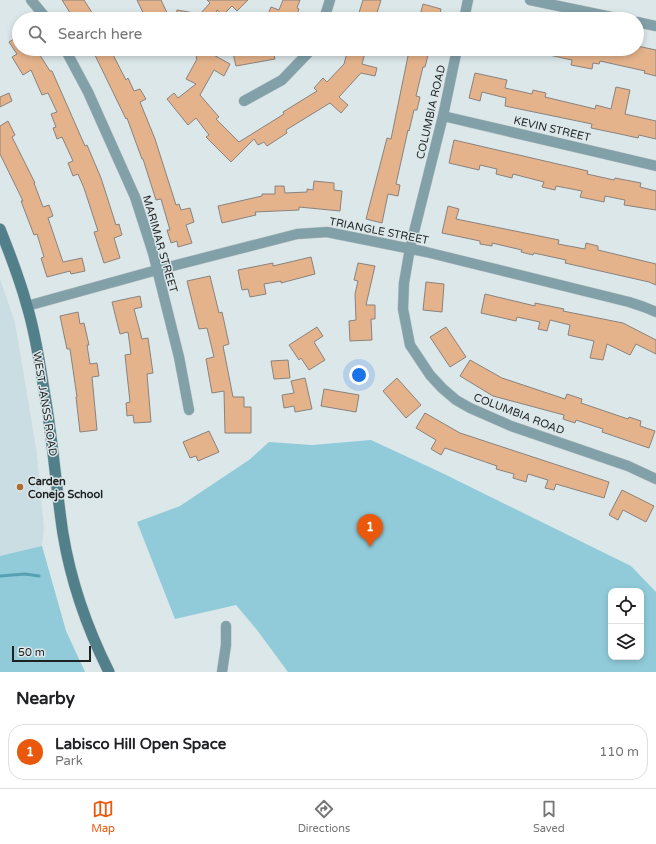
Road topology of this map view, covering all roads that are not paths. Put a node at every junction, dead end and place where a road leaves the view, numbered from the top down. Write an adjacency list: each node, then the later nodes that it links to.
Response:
1 (31, 0): 5 (street)
2 (330, 0): 6 (street)
3 (468, 0): 7 (street)
4 (530, 0): 8 (street)
5 (41, 12)
6 (326, 12)
7 (465, 12)
8 (588, 12)
9 (644, 23): 10 (street)
10 (656, 26)
11 (69, 56): 19 (street, MARIMAR STREET)
12 (305, 56): 14 (street)
13 (456, 56): 15 (street, COLUMBIA ROAD)
14 (244, 101)
15 (443, 116): 16 (street, KEVIN STREET); 18 (street, COLUMBIA ROAD)
16 (656, 166)
17 (0, 229): 20 (main road, WEST JANSS ROAD)
18 (410, 248): 19 (street, TRIANGLE STREET); 21 (street, TRIANGLE STREET); 23 (street, COLUMBIA ROAD)
19 (157, 270): 20 (street, TRIANGLE STREET); 22 (street, MARIMAR STREET)
20 (27, 306): 25 (main road, WEST JANSS ROAD)
21 (656, 312)
22 (189, 410)
23 (656, 479)
24 (226, 626): 26 (street)
25 (109, 672)
26 (222, 672)

